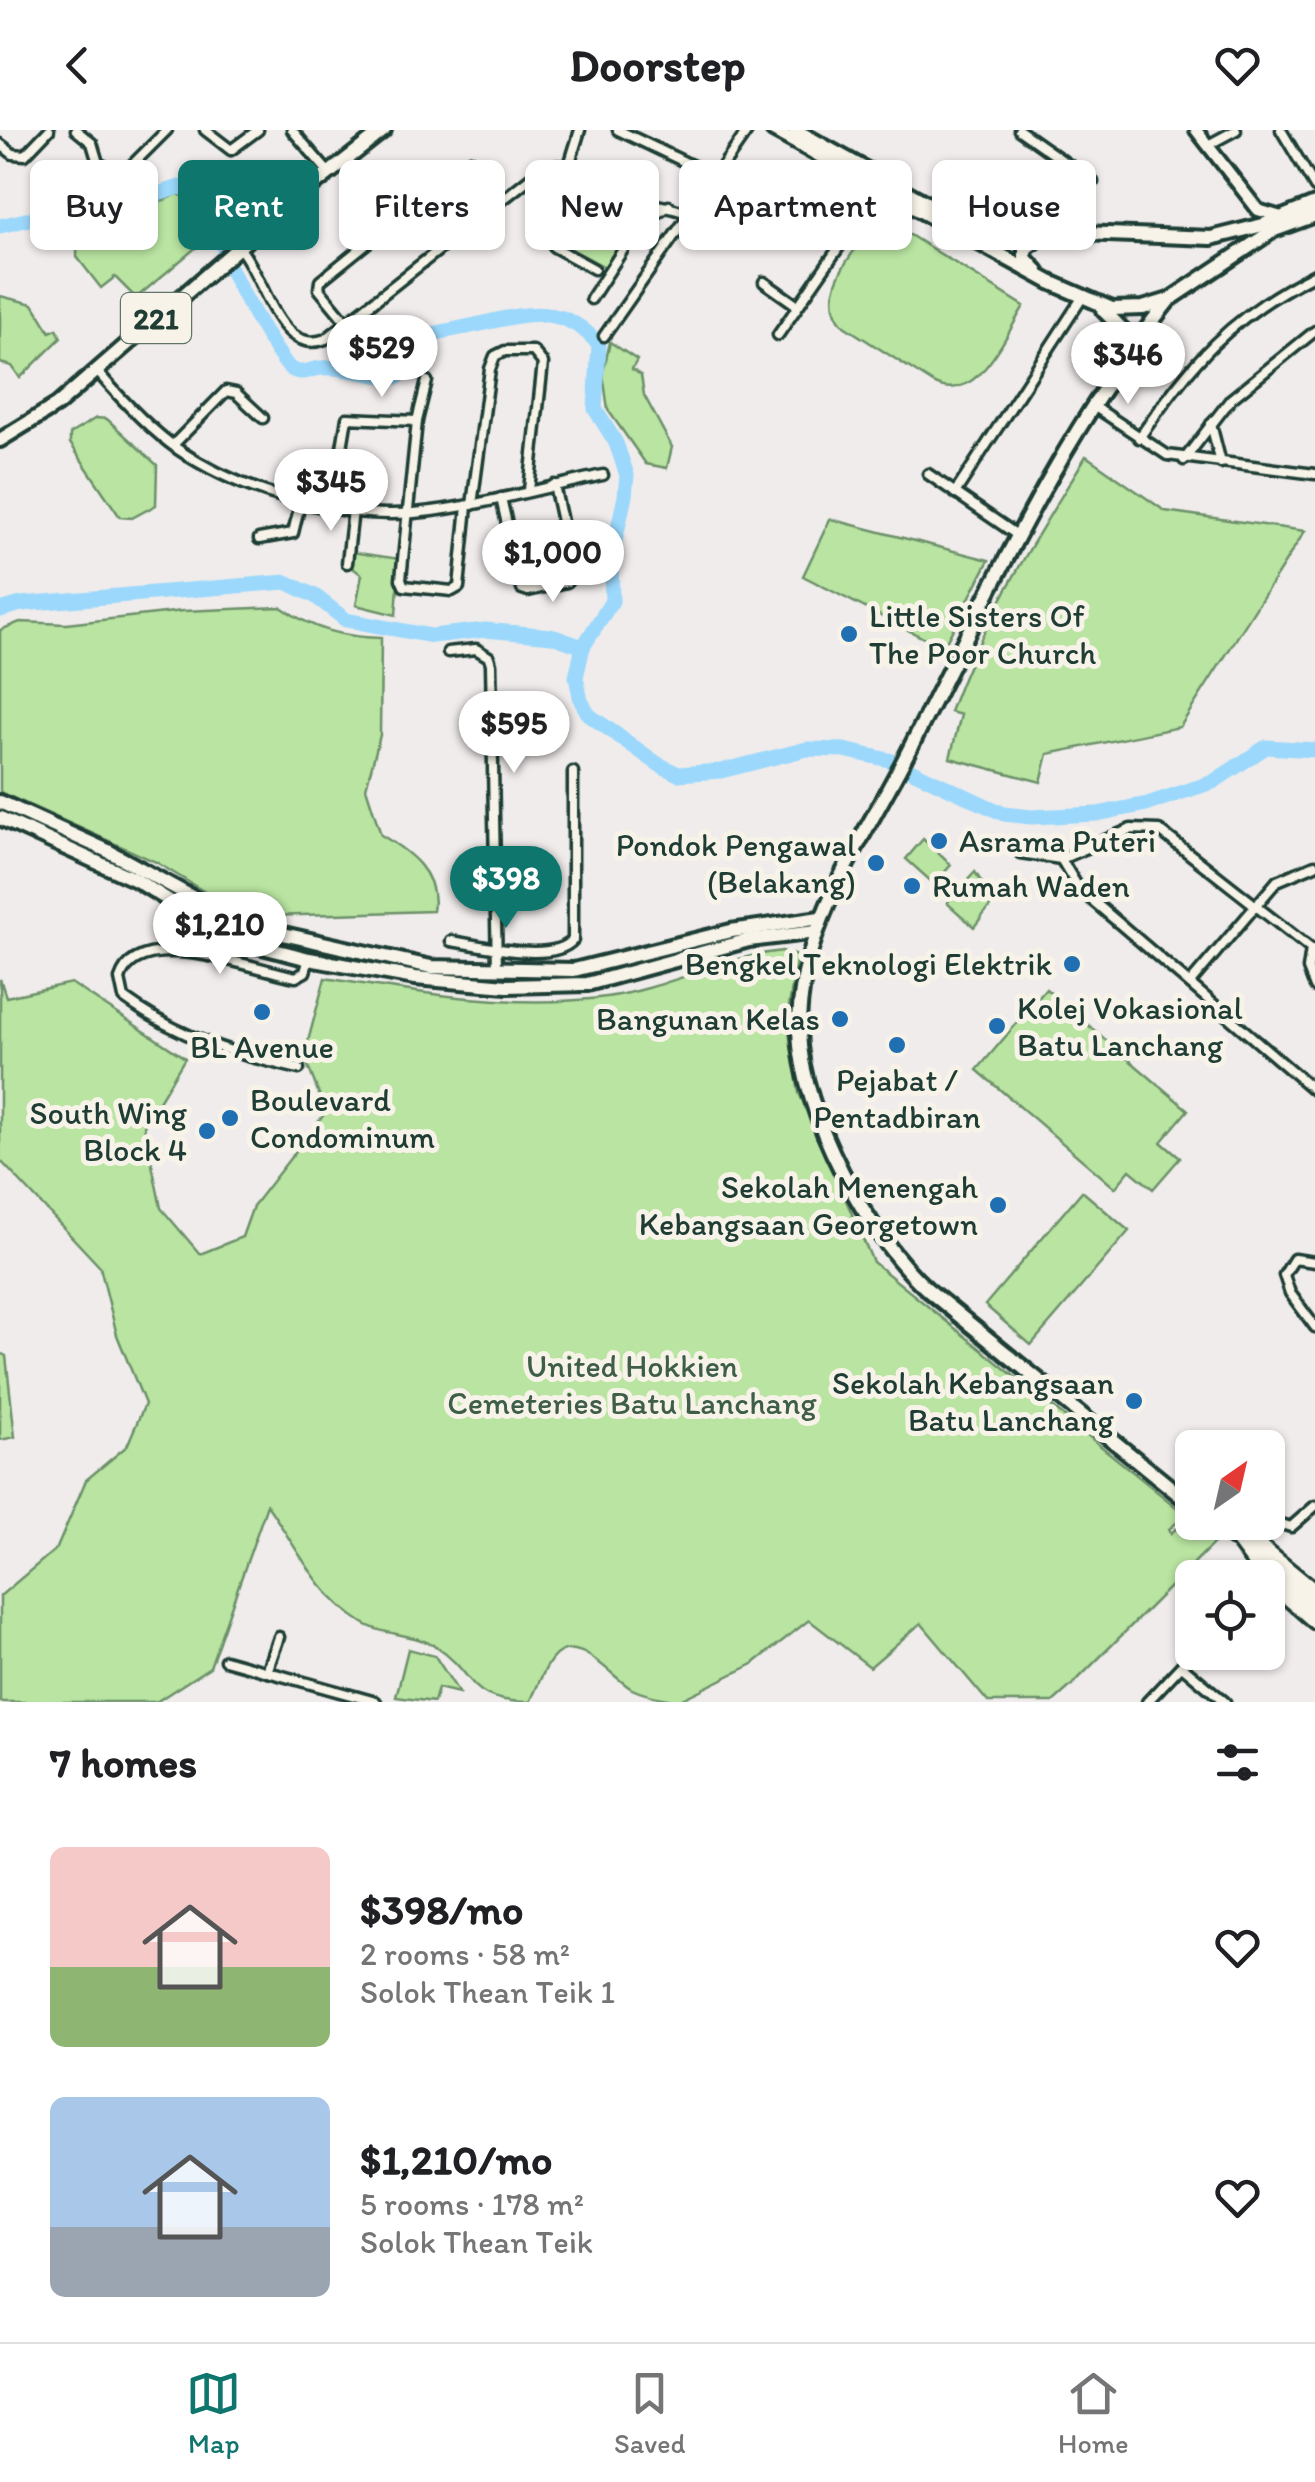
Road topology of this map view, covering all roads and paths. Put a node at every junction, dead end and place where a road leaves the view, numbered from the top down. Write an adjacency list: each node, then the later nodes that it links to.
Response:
1 (49, 130): 17 (street)
2 (76, 130): 3 (street)
3 (167, 130)
4 (205, 130): 5 (street)
5 (258, 130)
6 (292, 130): 24 (street)
7 (384, 130): 24 (main road, 221)
8 (580, 130): 19 (street)
9 (618, 130): 20 (street)
10 (748, 130): 21 (street)
11 (773, 130): 22 (main road)
12 (795, 130): 32 (main road)
13 (1019, 130): 23 (street)
14 (1196, 130): 18 (street)
15 (1236, 130): 18 (street)
16 (1281, 130): 27 (street)
17 (0, 144)
18 (1208, 145): 35 (street); 37 (street)
19 (569, 160)
20 (679, 160)
21 (728, 160)
22 (828, 160)
23 (1062, 160)
24 (328, 173): 25 (main road, 221)
25 (319, 180)
26 (525, 183): 54 (street)
27 (1315, 188)
28 (659, 204): 30 (street)
29 (1315, 204): 35 (main road)
30 (669, 206): 33 (street); 49 (street)
31 (912, 206): 48 (main road)
32 (932, 206)
33 (679, 210)
34 (1315, 214): 51 (main road)
35 (1284, 216): 37 (main road)
36 (679, 230): 56 (street)
37 (1240, 233): 38 (main road)
38 (1096, 236)
39 (234, 250): 59 (main road, 221)
40 (238, 250): 54 (street)
41 (360, 250): 54 (street)
42 (561, 250): 45 (street)
43 (837, 250): 52 (street)
44 (1026, 250): 48 (main road)
45 (594, 269)
46 (1315, 274): 65 (street)
47 (764, 282): 52 (street)
48 (1050, 282): 50 (main road)
49 (591, 298)
50 (1082, 298): 53 (main road); 75 (street)
51 (1168, 300): 53 (main road); 58 (main road)
52 (798, 306): 57 (street)
53 (1099, 306): 58 (main road)
54 (347, 323)
55 (1315, 332): 64 (street)
56 (604, 336)
57 (778, 336)
58 (1124, 362): 61 (main road)
59 (96, 370): 66 (main road, 221); 67 (street)
60 (428, 381): 63 (street)
61 (1095, 407): 65 (street); 82 (main road)
62 (263, 418): 67 (street)
63 (417, 422): 79 (street); 81 (street)
64 (1211, 424): 68 (street); 69 (street)
65 (1139, 438): 68 (street)
66 (0, 440)
67 (173, 445): 77 (street)
68 (1184, 460): 69 (street)
69 (1221, 464): 71 (street)
70 (928, 474): 75 (street)
71 (1315, 474)
72 (603, 476): 73 (street)
73 (554, 486): 74 (street); 76 (street)
74 (530, 490): 76 (street); 78 (street)
75 (955, 493): 82 (street)
76 (502, 498): 78 (street)
77 (301, 500): 79 (street); 83 (street)
78 (470, 505): 81 (street); 81 (street)
79 (332, 507): 80 (street)
80 (353, 510): 81 (street); 84 (street)
81 (410, 513)
82 (1017, 535): 93 (main road)
83 (259, 539)
84 (347, 563)
85 (448, 652): 98 (street)
86 (573, 772): 98 (street)
87 (0, 805): 94 (main road)
88 (0, 818): 100 (main road)
89 (1020, 853): 90 (street)
90 (1061, 859): 92 (street); 103 (street)
91 (1315, 865): 92 (street)
92 (1253, 905): 97 (street); 103 (street)
93 (818, 925): 95 (main road); 101 (main road); 102 (main road)
94 (260, 931): 99 (main road); 100 (main road)
95 (765, 938): 100 (main road); 102 (main road)
96 (451, 941): 98 (street)
97 (1313, 948): 104 (street)
98 (497, 949): 101 (street)
99 (370, 955): 100 (main road); 101 (main road)
100 (308, 959): 105 (street)
101 (497, 970)
102 (807, 971): 109 (main road)
103 (1190, 983): 106 (street)
104 (1315, 987)
105 (299, 1069)
106 (1315, 1091)
107 (1315, 1262): 108 (street)
108 (1315, 1326)
109 (1175, 1491)
110 (1315, 1506): 111 (street)
111 (1285, 1526)
112 (1232, 1540): 113 (highway)
113 (1251, 1560)
114 (1285, 1579): 116 (highway)
115 (1285, 1586): 118 (main road)
116 (1315, 1592)
117 (1285, 1593): 119 (highway)
118 (1315, 1607)
119 (1315, 1621)
120 (279, 1636): 124 (street)
121 (225, 1660): 124 (street)
122 (1178, 1670): 126 (street)
123 (1187, 1670): 127 (street)
124 (267, 1672): 125 (street)
125 (376, 1702)
126 (1147, 1702)
127 (1225, 1702)

